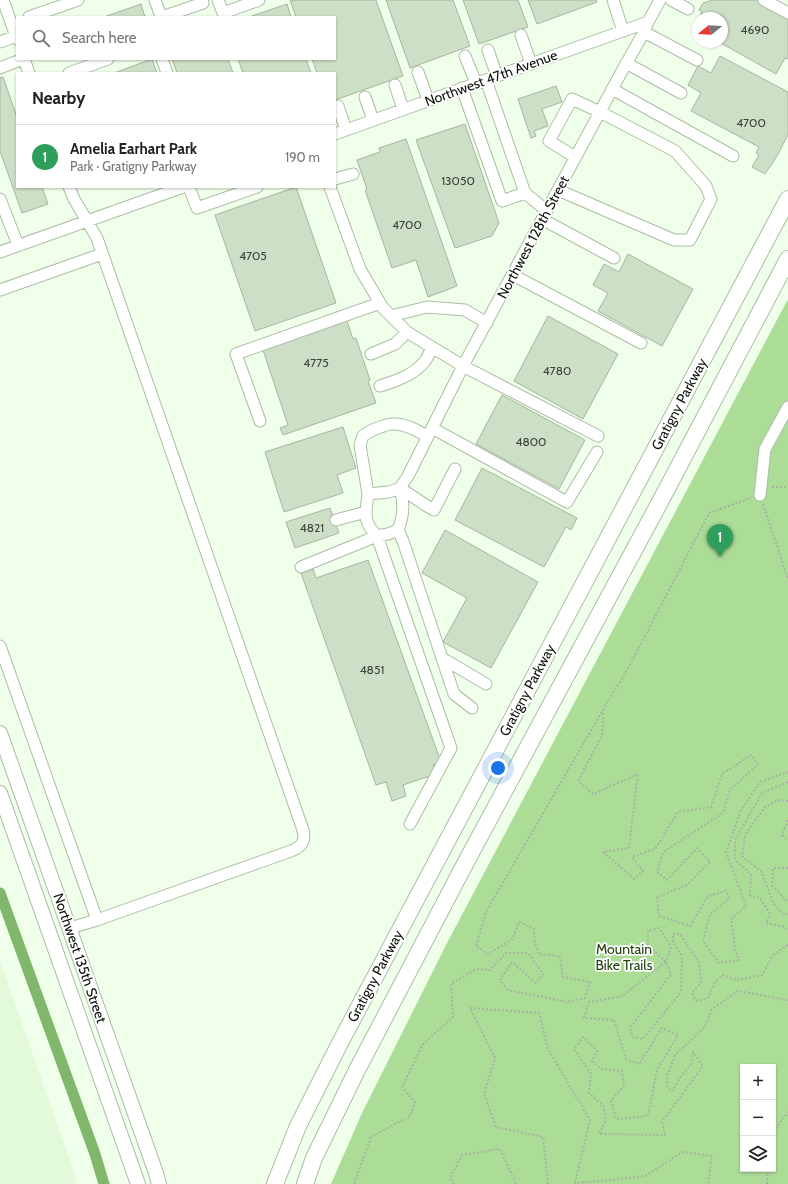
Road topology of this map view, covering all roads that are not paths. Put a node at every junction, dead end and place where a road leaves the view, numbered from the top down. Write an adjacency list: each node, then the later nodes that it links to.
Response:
1 (3, 0): 16 (street)
2 (78, 0): 13 (street)
3 (155, 0): 14 (street)
4 (202, 0): 15 (street)
5 (218, 0): 6 (street)
6 (259, 0)
7 (613, 0): 18 (street)
8 (660, 0): 17 (street, Northwest 128th Street)
9 (671, 0): 11 (street)
10 (764, 0): 12 (street)
11 (688, 10)
12 (788, 13)
13 (32, 16)
14 (161, 16)
15 (164, 16)
16 (14, 22): 20 (street)
17 (646, 27): 18 (street, Northwest 47th Avenue); 28 (street); 29 (street, Northwest 128th Street)
18 (623, 31): 30 (street, Northwest 47th Avenue)
19 (521, 35): 30 (street)
20 (16, 38): 21 (street)
21 (0, 42)
22 (488, 50): 36 (street)
23 (465, 56): 37 (street)
24 (21, 60): 31 (street)
25 (24, 60): 32 (street)
26 (105, 60): 33 (street)
27 (162, 60): 34 (street)
28 (697, 60)
29 (626, 63): 40 (street, Northwest 128th Street); 41 (street)
30 (531, 64): 36 (street, Northwest 47th Avenue)
31 (0, 68)
32 (29, 72)
33 (72, 72)
34 (167, 72)
35 (418, 72): 43 (street)
36 (497, 76): 37 (street, Northwest 47th Avenue)
37 (481, 82): 39 (street, Northwest 47th Avenue); 60 (street)
38 (395, 85): 45 (street)
39 (462, 88): 43 (street, Northwest 47th Avenue); 60 (street)
40 (612, 89): 46 (street, Northwest 128th Street); 50 (street)
41 (681, 93)
42 (365, 97): 47 (street)
43 (428, 100): 45 (street, Northwest 47th Avenue)
44 (338, 106): 48 (street)
45 (403, 109): 47 (street, Northwest 47th Avenue)
46 (600, 112): 51 (street, Northwest 128th Street); 51 (street); 59 (street)
47 (373, 120): 48 (street, Northwest 47th Avenue)
48 (346, 130): 49 (street, Northwest 47th Avenue)
49 (336, 134)
50 (733, 156)
51 (576, 157): 59 (street, Northwest 128th Street)
52 (354, 174): 53 (street)
53 (336, 179)
54 (69, 188): 64 (street)
55 (180, 188): 64 (street)
56 (189, 188): 57 (street)
57 (254, 188)
58 (330, 188): 72 (street)
59 (558, 190): 63 (street, Northwest 128th Street)
60 (525, 193): 63 (street)
61 (0, 199): 65 (street)
62 (788, 200): 107 (highway, Gratigny Parkway)
63 (545, 215): 68 (street); 70 (street, Northwest 128th Street)
64 (87, 221): 65 (street); 67 (street)
65 (18, 245): 66 (street)
66 (0, 252)
67 (102, 254): 71 (street); 102 (street)
68 (614, 258)
69 (788, 259): 108 (highway, Gratigny Parkway)
70 (513, 275): 74 (street, Northwest 128th Street); 76 (street)
71 (0, 290)
72 (380, 303): 73 (street); 82 (street)
73 (391, 316): 74 (street); 75 (street)
74 (486, 323): 79 (street, Northwest 128th Street)
75 (407, 332): 77 (street); 78 (street)
76 (641, 343)
77 (432, 347): 79 (street); 80 (street)
78 (370, 354)
79 (463, 366): 83 (street, Northwest 128th Street); 84 (street)
80 (380, 386)
81 (788, 407): 88 (street)
82 (260, 421)
83 (430, 432): 85 (street); 87 (street, Northwest 128th Street); 89 (street)
84 (598, 436)
85 (597, 452)
86 (455, 469): 87 (street)
87 (400, 488): 89 (street); 92 (street)
88 (760, 491)
89 (368, 494): 90 (street)
90 (366, 512): 91 (street); 93 (street)
91 (336, 520)
92 (398, 530): 93 (street); 96 (street)
93 (377, 536): 94 (street); 101 (street)
94 (301, 567)
95 (0, 646): 102 (street)
96 (442, 658): 97 (street); 98 (street)
97 (486, 684)
98 (472, 708)
99 (0, 734): 103 (main road, Northwest 135th Street)
100 (0, 793): 104 (main road, Northwest 135th Street)
101 (410, 824)
102 (97, 920): 103 (street)
103 (70, 928): 104 (main road); 106 (main road, Northwest 135th Street)
104 (50, 935): 105 (main road, Northwest 135th Street)
105 (138, 1184)
106 (158, 1184)
107 (275, 1184)
108 (305, 1184)

